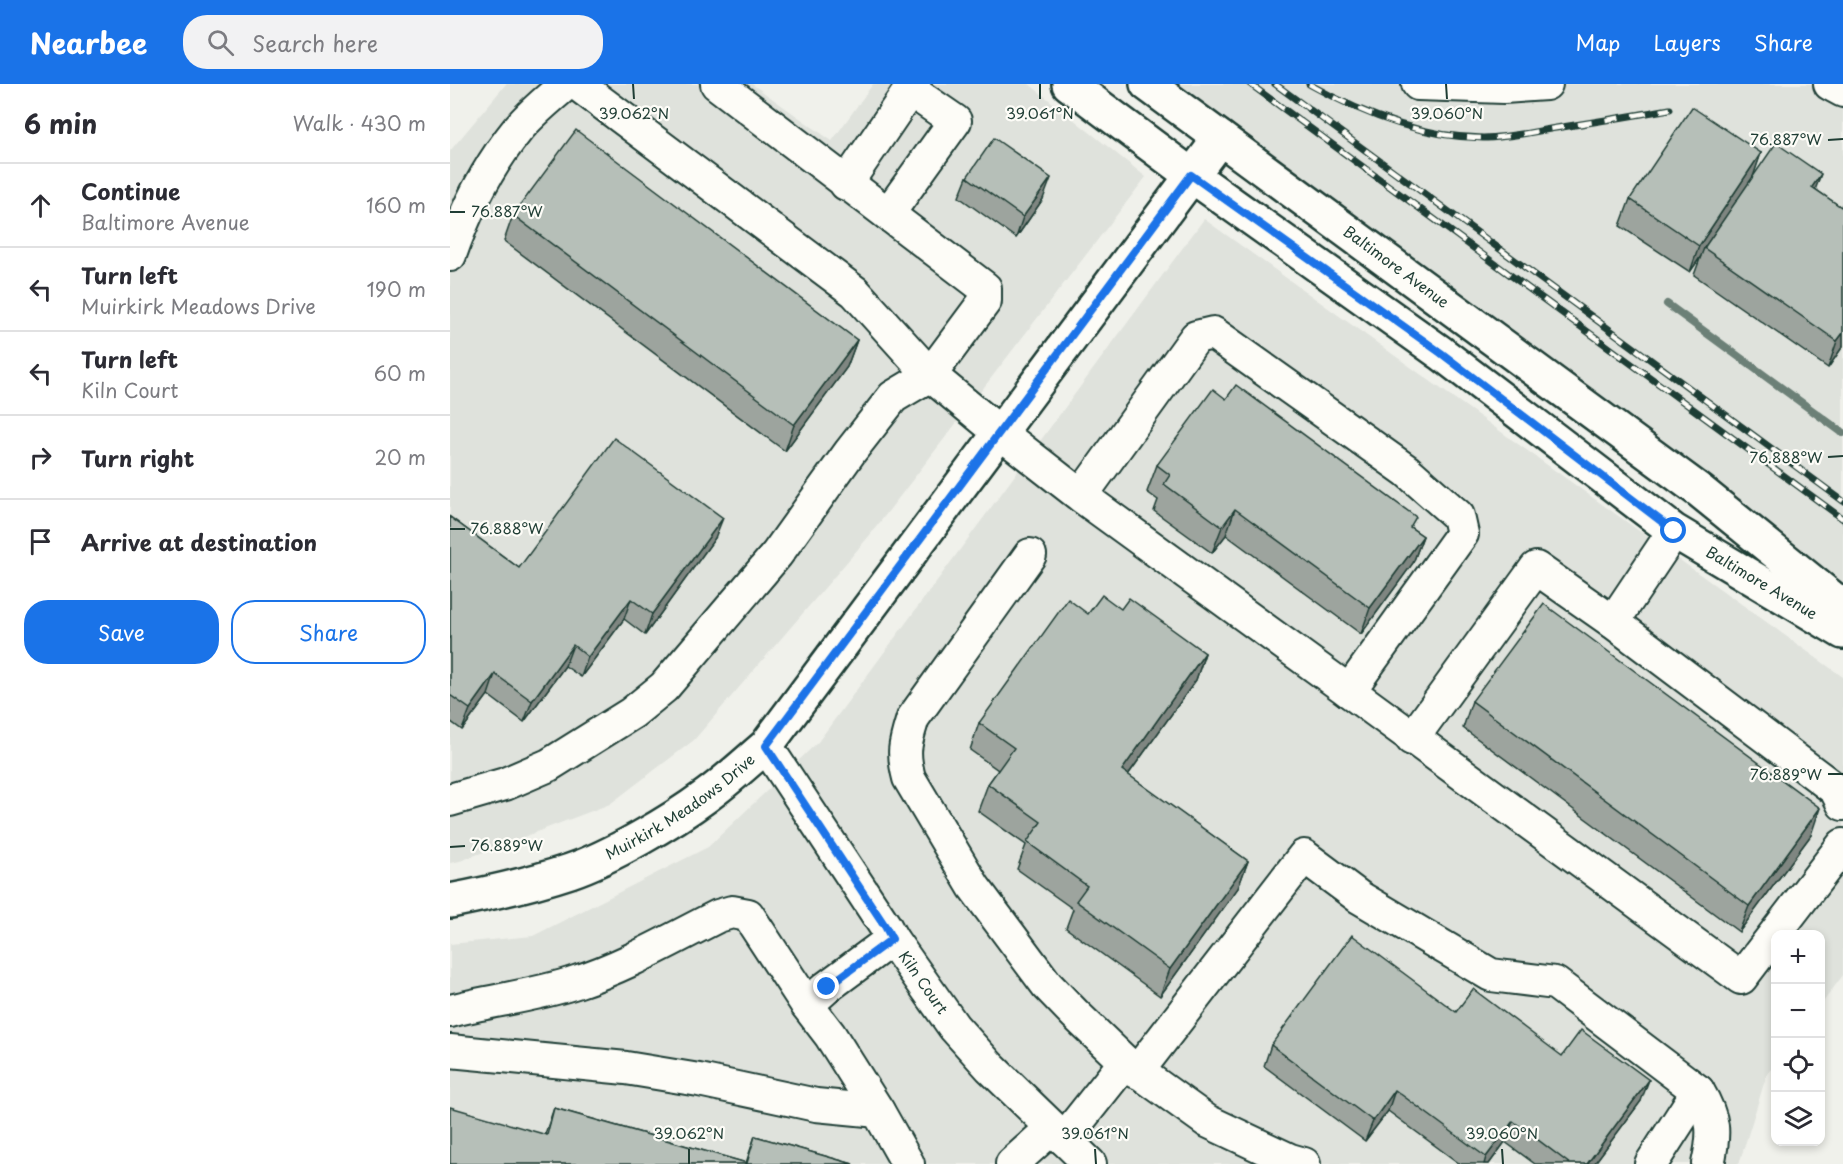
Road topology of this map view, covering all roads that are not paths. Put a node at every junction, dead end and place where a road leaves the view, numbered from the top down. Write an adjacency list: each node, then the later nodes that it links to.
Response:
1 (566, 84): 15 (street)
2 (577, 84): 16 (street)
3 (717, 84): 13 (street)
4 (1069, 84): 12 (main road, Baltimore Avenue)
5 (1147, 84): 11 (main road, Baltimore Avenue)
6 (1418, 84): 7 (street)
7 (1546, 84)
8 (1830, 84): 10 (street)
9 (912, 87): 13 (street); 14 (street)
10 (1843, 91)
11 (1220, 138): 12 (main road, Muirkirk Meadows Drive); 21 (main road, Baltimore Avenue)
12 (1191, 175): 17 (main road, Muirkirk Meadows Drive); 19 (main road, Baltimore Avenue)
13 (846, 184): 14 (street)
14 (888, 214): 16 (street)
15 (450, 255)
16 (930, 375): 17 (street); 27 (street)
17 (999, 432): 18 (street); 26 (main road, Muirkirk Meadows Drive)
18 (1081, 496): 24 (street); 24 (street)
19 (1674, 531): 22 (street); 23 (main road, Baltimore Avenue)
20 (1030, 555): 35 (street)
21 (1843, 607)
22 (1613, 622): 25 (street); 28 (street)
23 (1843, 632)
24 (1349, 691): 25 (street)
25 (1412, 739): 29 (street)
26 (766, 746): 30 (main road, Muirkirk Meadows Drive); 31 (street, Kiln Court)
27 (450, 800)
28 (1843, 804)
29 (1843, 845)
30 (450, 901)
31 (892, 939): 32 (street); 38 (street, Kiln Court)
32 (807, 1005): 33 (street); 37 (street)
33 (450, 1011)
34 (450, 1051): 37 (street)
35 (1131, 1067): 36 (street); 38 (street); 42 (street)
36 (1698, 1091): 43 (street); 44 (street)
37 (878, 1112): 39 (street)
38 (1058, 1134): 40 (street); 41 (street, Kiln Court)
39 (908, 1164)
40 (1012, 1164)
41 (1090, 1164)
42 (1304, 1164)
43 (1651, 1164)
44 (1708, 1164)

